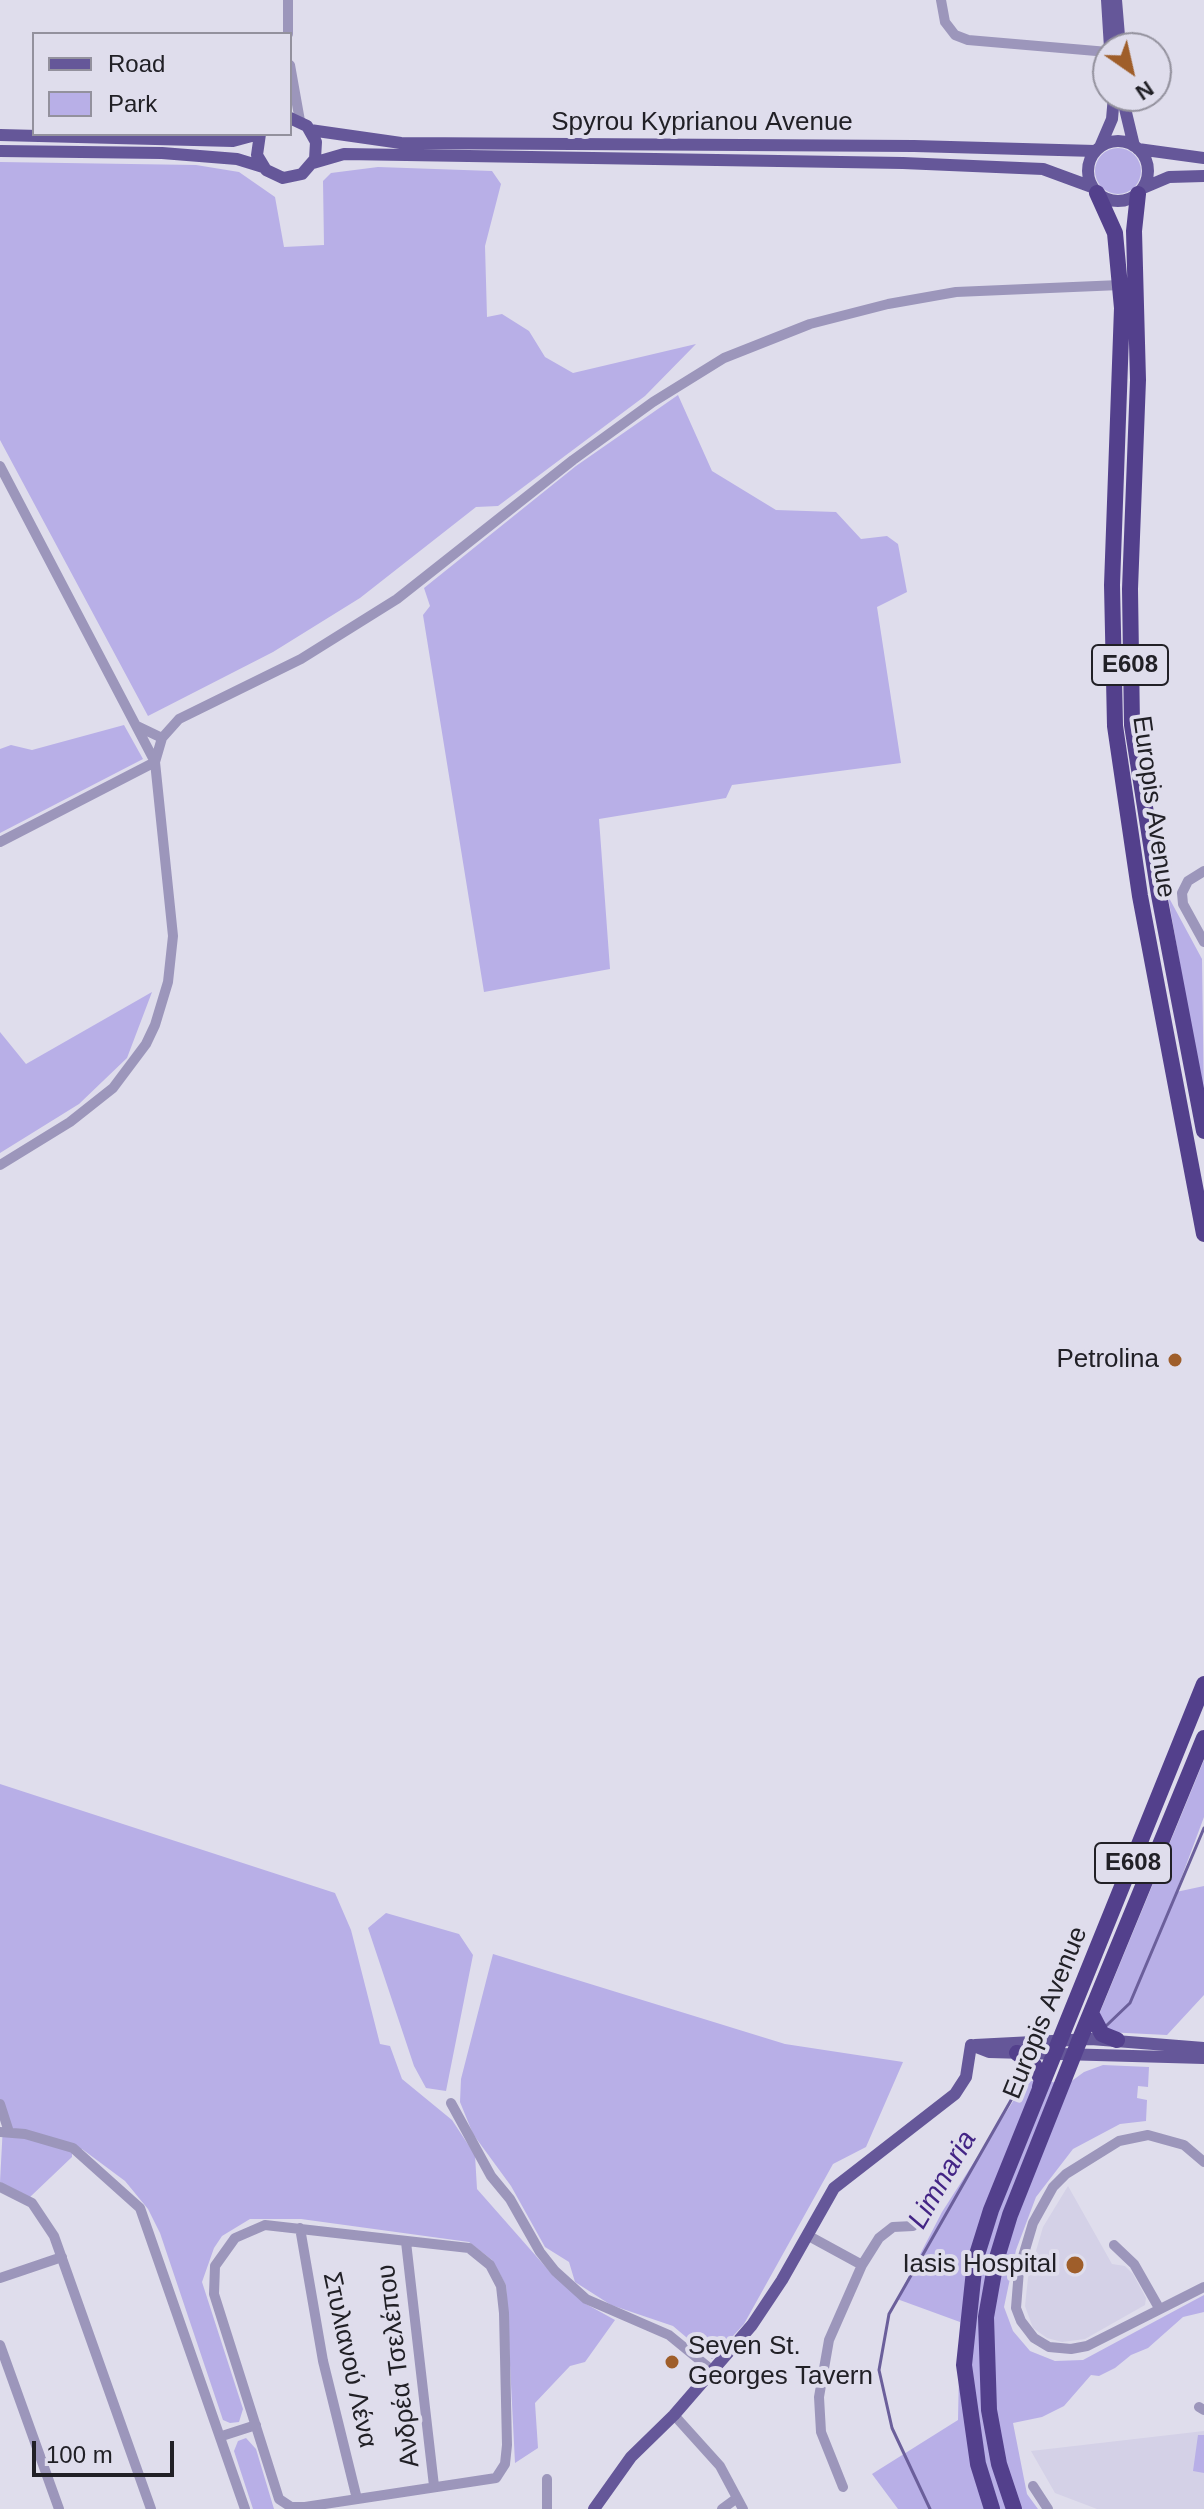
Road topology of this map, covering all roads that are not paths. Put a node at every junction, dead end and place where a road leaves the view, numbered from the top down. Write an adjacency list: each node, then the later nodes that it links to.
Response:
1 (288, 0): 5 (street)
2 (941, 0): 8 (street)
3 (1107, 0): 6 (main road)
4 (1116, 0): 7 (main road)
5 (288, 32)
6 (1108, 32)
7 (1119, 32)
8 (1092, 49)
9 (292, 87): 12 (street)
10 (1113, 112): 20 (main road)
11 (1126, 112): 19 (main road)
12 (295, 120): 13 (main road)
13 (310, 130): 20 (main road, Spyrou Kyprianou Avenue); 23 (main road)
14 (0, 135): 15 (main road)
15 (32, 136)
16 (39, 136): 17 (main road)
17 (252, 136)
18 (260, 136): 24 (main road)
19 (1136, 147): 20 (main road); 22 (main road); 27 (main road)
20 (1098, 149): 26 (main road)
21 (0, 151): 24 (main road)
22 (1204, 158)
23 (313, 163): 24 (main road, Spyrou Kyprianou Avenue); 26 (main road, Spyrou Kyprianou Avenue)
24 (263, 167)
25 (1204, 176): 27 (main road)
26 (1094, 190): 27 (main road); 28 (highway, Europis Avenue / E608)
27 (1141, 191): 36 (highway, Europis Avenue / E608)
28 (1120, 285): 31 (street); 38 (highway, Europis Avenue / E608)
29 (0, 466): 30 (street)
30 (137, 726): 31 (street); 32 (street)
31 (162, 738): 32 (street)
32 (155, 762): 33 (street); 37 (street)
33 (0, 842)
34 (1204, 871): 35 (street)
35 (1204, 942)
36 (1204, 1131)
37 (0, 1165)
38 (1204, 1234)
39 (1204, 1684): 44 (highway, Europis Avenue / E608)
40 (1204, 1738): 41 (highway, Europis Avenue / E608)
41 (1092, 2015): 42 (highway); 45 (highway, Europis Avenue / E608)
42 (1117, 2040): 45 (main road); 46 (main road)
43 (971, 2045): 44 (main road); 47 (main road); 57 (main road)
44 (1058, 2047): 45 (main road); 47 (main road); 49 (highway, Europis Avenue / E608)
45 (1077, 2047): 48 (main road); 84 (highway, Europis Avenue / E608)
46 (1204, 2048)
47 (1017, 2053): 49 (highway)
48 (1204, 2058)
49 (1039, 2093): 83 (highway, Europis Avenue / E608)
50 (451, 2103): 66 (street)
51 (0, 2104): 52 (street)
52 (4, 2132): 69 (street)
53 (1204, 2162): 64 (street)
54 (0, 2187): 60 (street)
55 (913, 2226): 61 (street)
56 (300, 2228): 58 (street); 68 (street); 75 (street, Στυλιανού Λένα)
57 (807, 2235): 61 (street); 66 (main road)
58 (406, 2242): 71 (street, Ανδρέα Τσελέπου); 71 (street)
59 (1114, 2245): 64 (street)
60 (62, 2257): 62 (street); 77 (street)
61 (862, 2265): 73 (street)
62 (0, 2278)
63 (1204, 2287): 64 (street)
64 (1159, 2308)
65 (0, 2345): 76 (street)
66 (713, 2371): 67 (main road)
67 (674, 2415): 74 (street); 80 (main road)
68 (256, 2425): 69 (street); 75 (street)
69 (222, 2436): 78 (street)
70 (547, 2479): 79 (street)
71 (434, 2486): 75 (street)
72 (1033, 2486): 85 (street)
73 (843, 2487)
74 (737, 2498): 81 (street); 82 (street)
75 (357, 2499)
76 (59, 2509)
77 (151, 2509)
78 (245, 2509)
79 (547, 2509)
80 (594, 2509)
81 (722, 2509)
82 (743, 2509)
83 (992, 2509)
84 (1014, 2509)
85 (1048, 2509)

